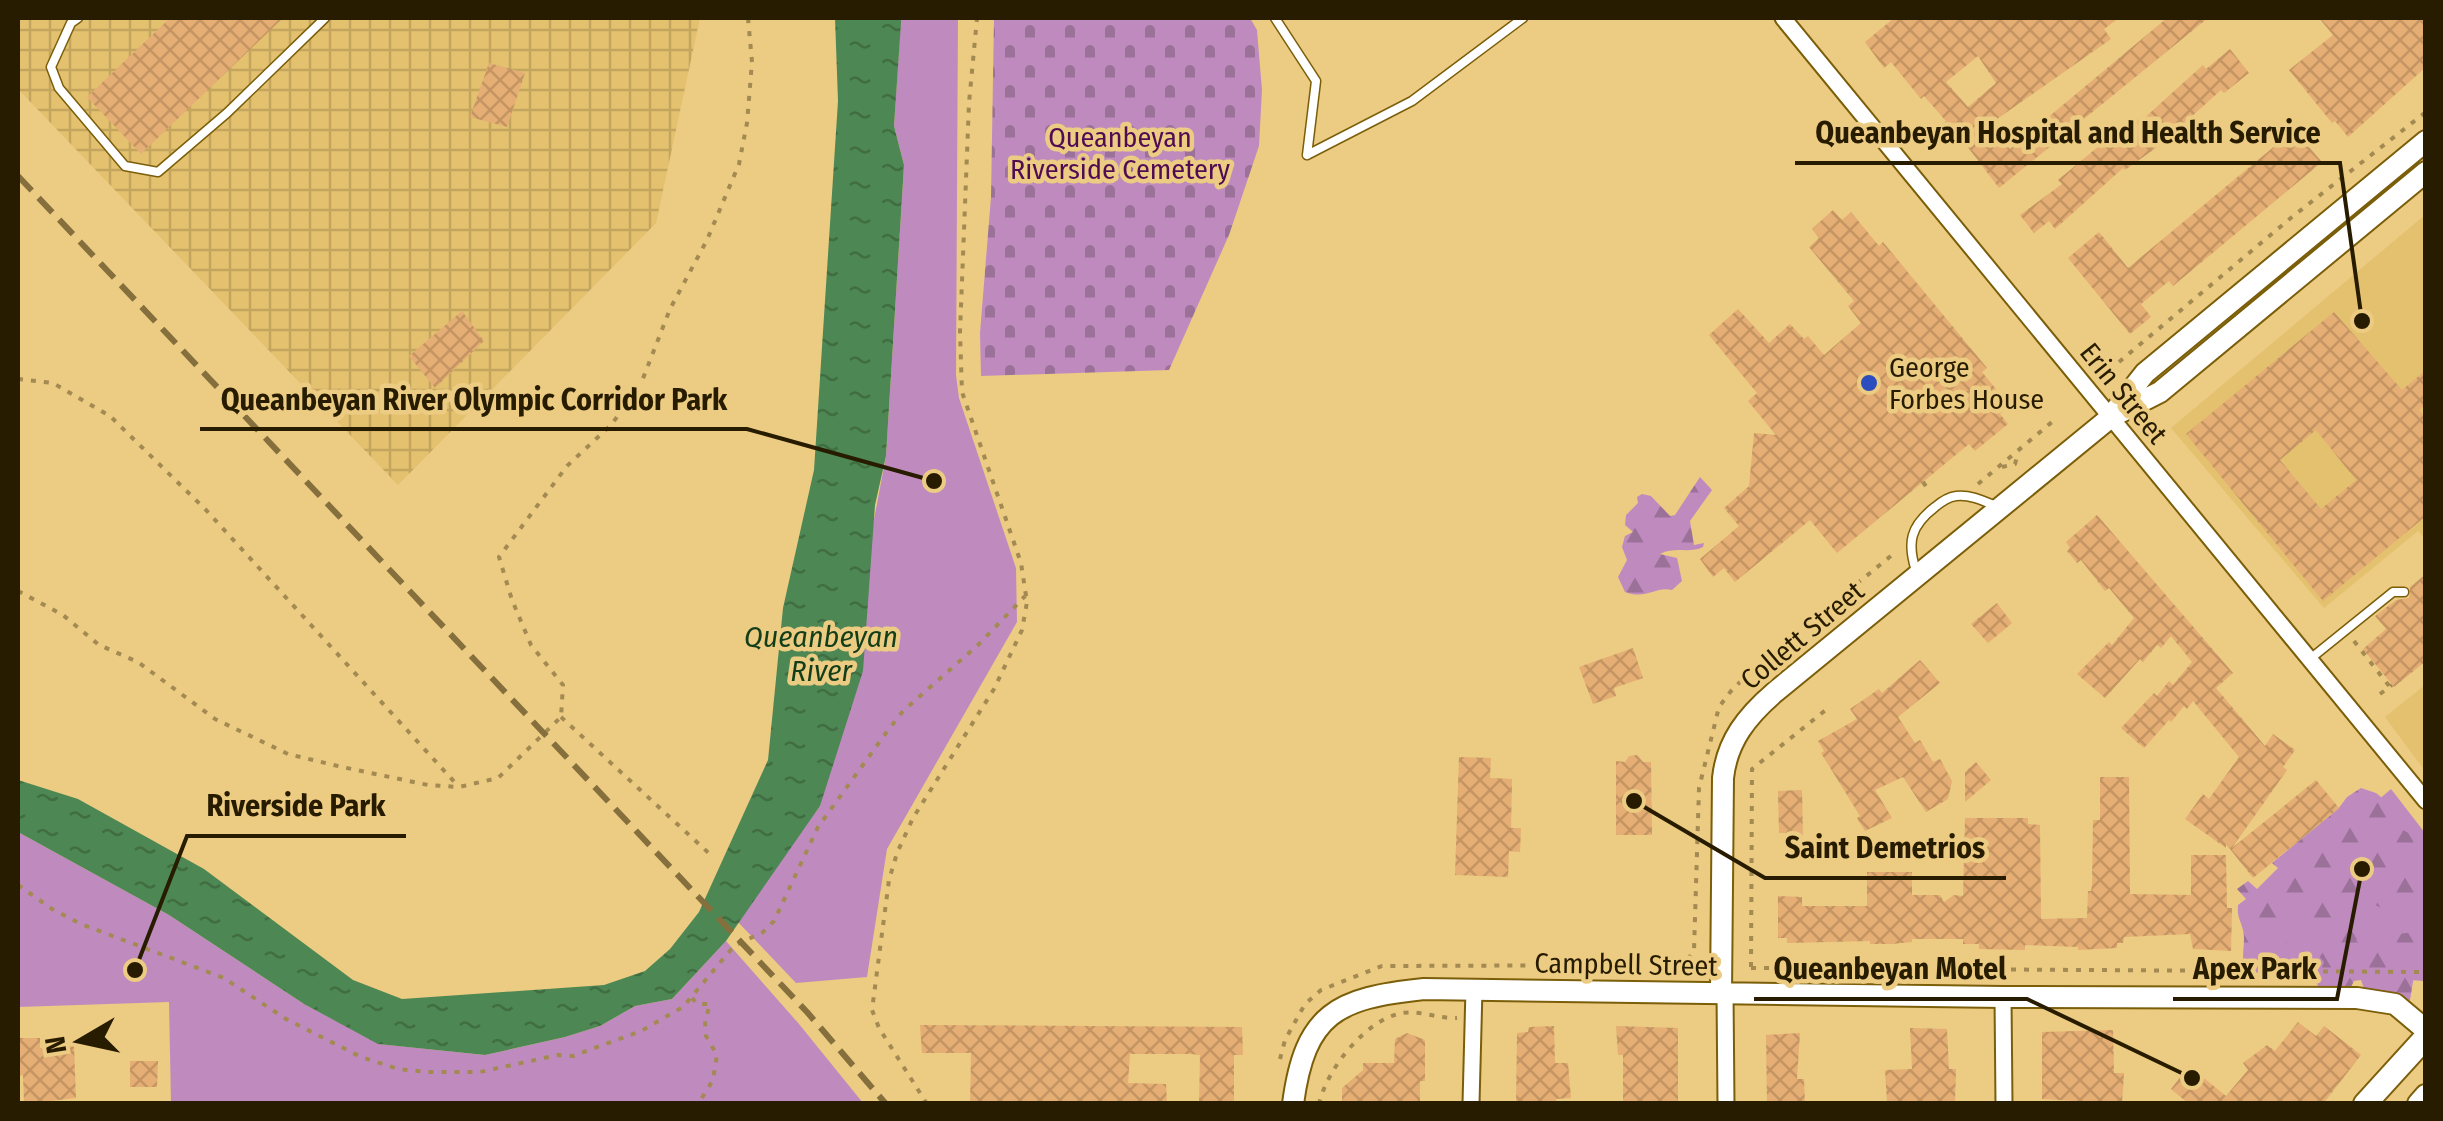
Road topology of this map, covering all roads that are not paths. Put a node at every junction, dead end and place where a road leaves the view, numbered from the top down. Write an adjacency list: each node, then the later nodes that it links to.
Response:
1 (78, 18): 2 (lane)
2 (325, 18)
3 (1275, 18): 4 (lane)
4 (1523, 18)
5 (1783, 18): 8 (street, Erin Street)
6 (2426, 141): 8 (street, Collett Street)
7 (2426, 172): 8 (street, Collett Street)
8 (2111, 417): 9 (street, Collett Street); 12 (street, Erin Street)
9 (2000, 508): 10 (street, Collett Street); 10 (lane)
10 (1917, 576): 15 (street, Collett Street)
11 (2404, 592): 12 (lane)
12 (2310, 660): 13 (street, Erin Street)
13 (2426, 800)
14 (1474, 989): 15 (street, Campbell Street); 19 (street, Campbell Street); 20 (street)
15 (1723, 993): 16 (street, Campbell Street); 21 (street, Collett Street)
16 (2004, 997): 17 (street, Campbell Street); 22 (street)
17 (2426, 1034): 23 (main road)
18 (2426, 1096): 24 (main road)
19 (1293, 1104)
20 (1472, 1104)
21 (1726, 1104)
22 (2004, 1104)
23 (2365, 1104)
24 (2419, 1104)

